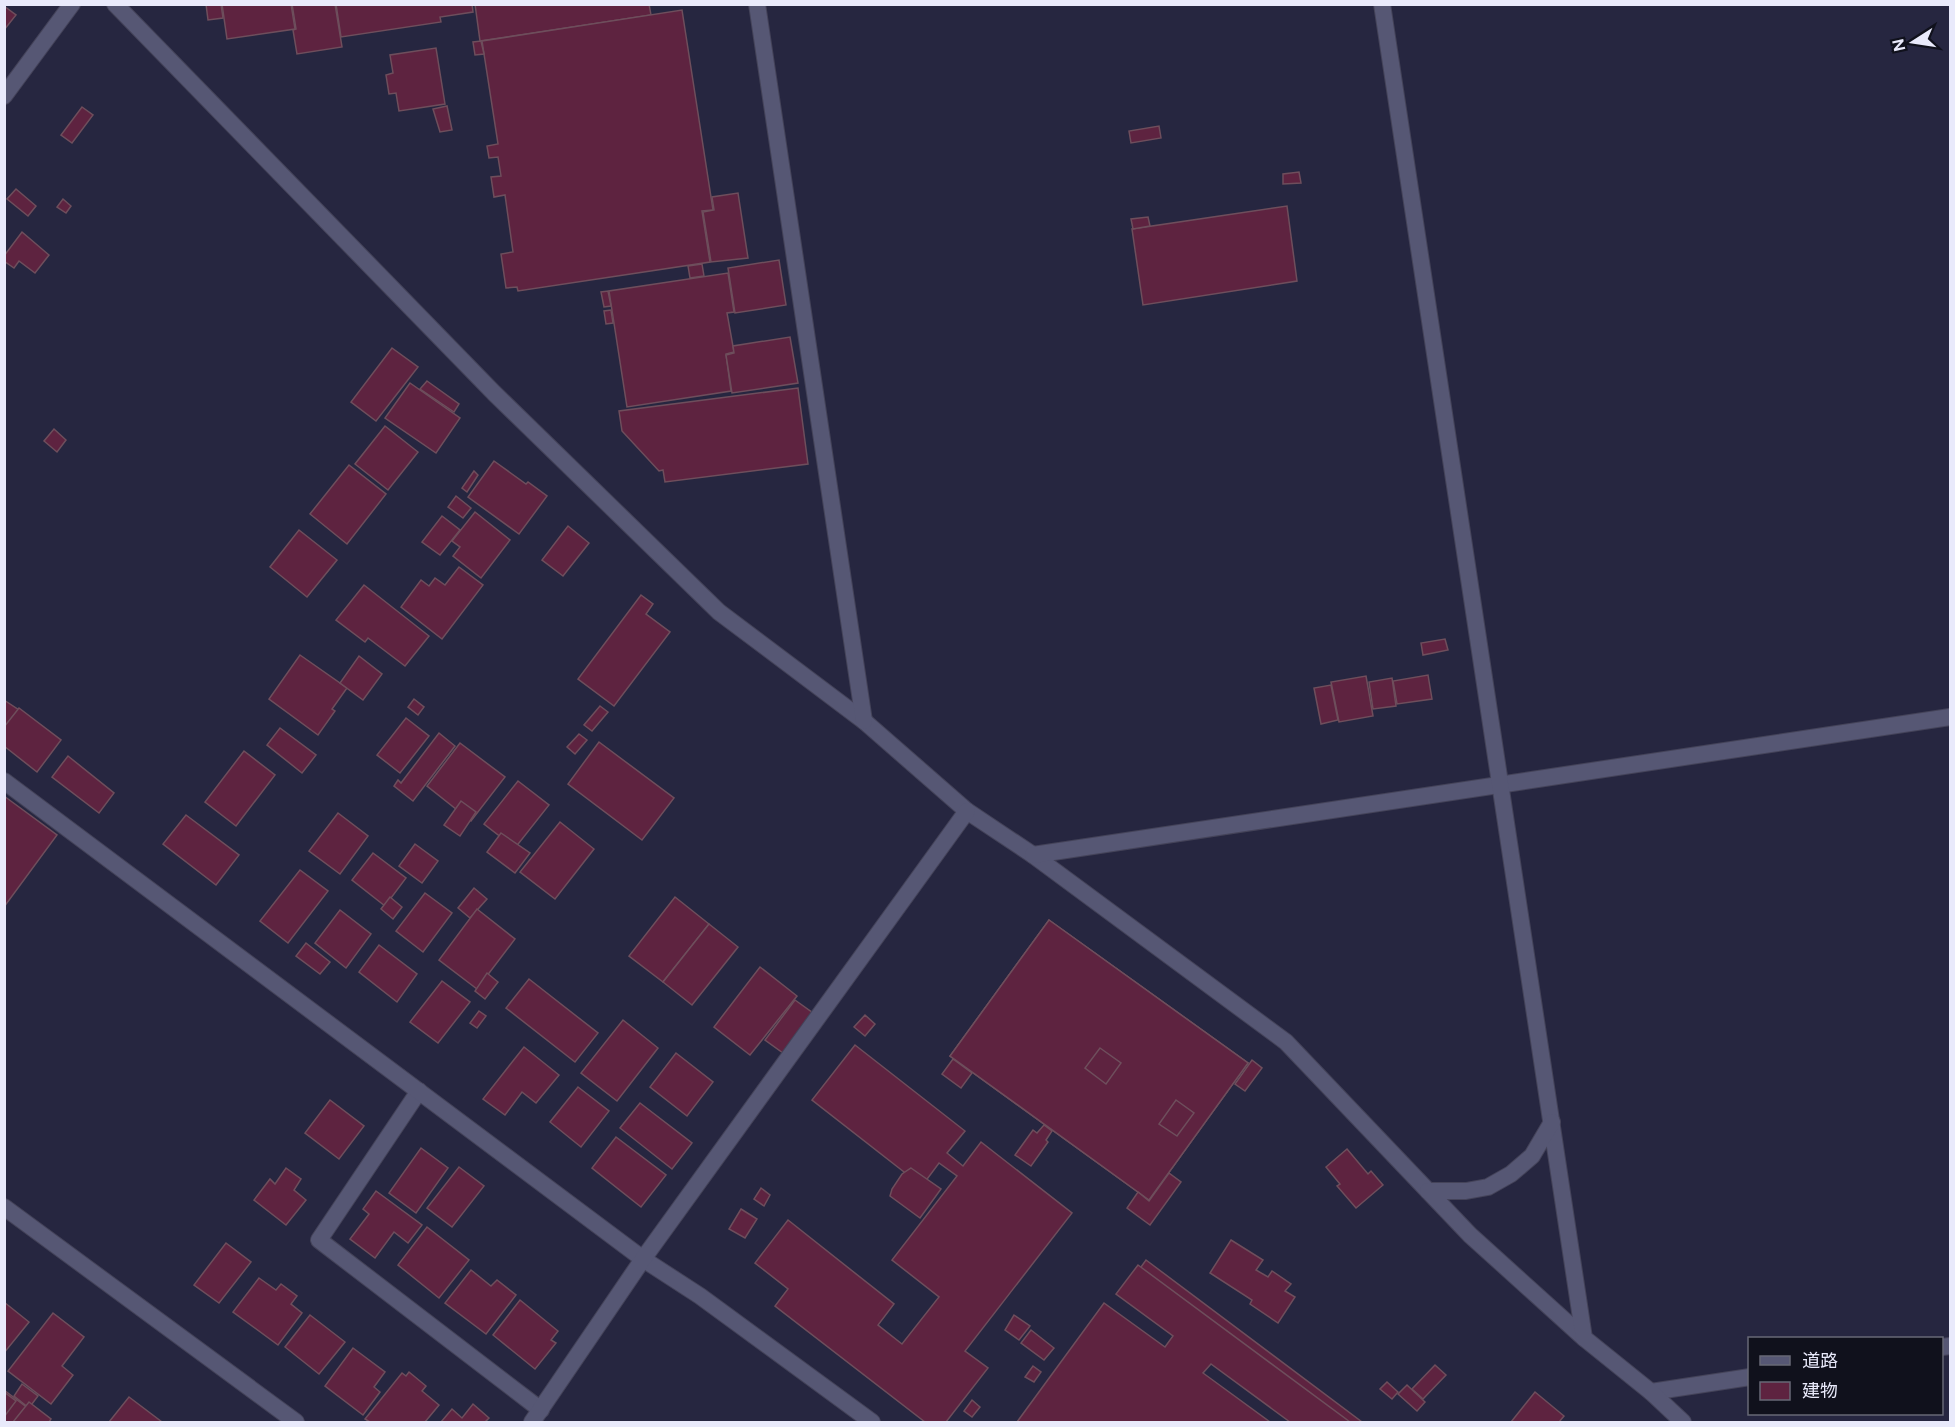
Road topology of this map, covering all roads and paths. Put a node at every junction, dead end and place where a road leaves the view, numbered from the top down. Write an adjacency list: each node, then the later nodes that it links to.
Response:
1 (72, 4): 5 (street)
2 (114, 4): 7 (street)
3 (757, 4): 7 (street)
4 (1383, 4): 9 (street)
5 (4, 96)
6 (1950, 717): 9 (street)
7 (864, 721): 10 (street)
8 (4, 781): 12 (street)
9 (1501, 785): 11 (street); 13 (street)
10 (967, 811): 11 (street); 16 (street)
11 (1033, 855): 14 (street)
12 (419, 1091): 16 (street); 20 (street)
13 (1552, 1122): 14 (street); 17 (street)
14 (1428, 1191): 17 (street)
15 (4, 1207): 21 (street)
16 (643, 1258): 20 (street); 22 (street)
17 (1584, 1338): 19 (street)
18 (1748, 1377): 19 (street)
19 (1651, 1392): 23 (street)
20 (536, 1416)
21 (296, 1422)
22 (872, 1422)
23 (1683, 1422)

